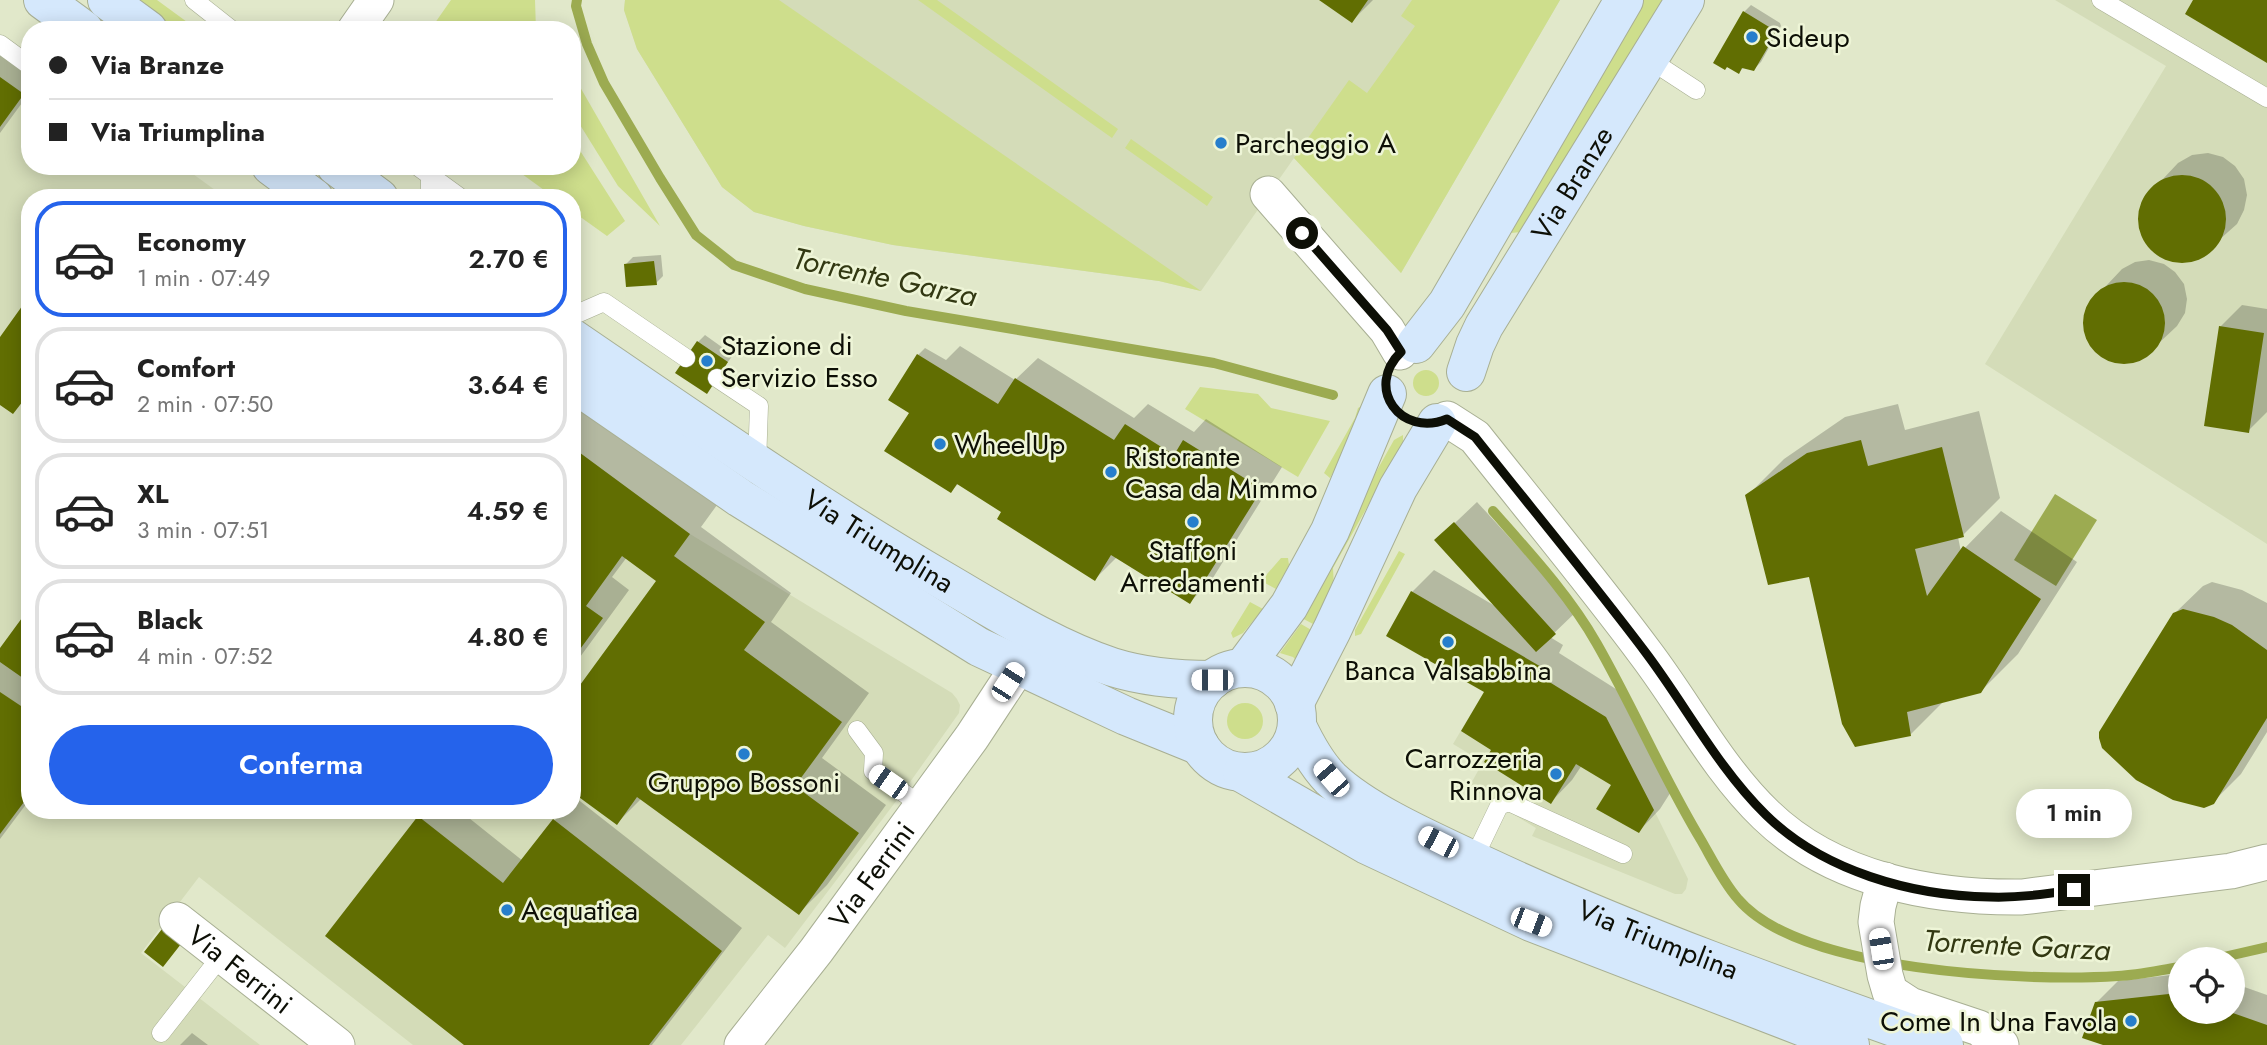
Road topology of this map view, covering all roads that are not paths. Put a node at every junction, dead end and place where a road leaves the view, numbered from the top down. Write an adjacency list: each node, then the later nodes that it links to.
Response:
1 (43, 0): 8 (main road)
2 (107, 0): 9 (main road)
3 (194, 0): 10 (lane)
4 (376, 0): 11 (street)
5 (1624, 0): 26 (main road, Via Branze)
6 (1685, 0): 14 (main road, Via Branze)
7 (2107, 2): 16 (lane)
8 (72, 21)
9 (136, 21)
10 (221, 21)
11 (361, 21)
12 (0, 44): 13 (lane)
13 (21, 59)
14 (1650, 60): 15 (lane); 28 (main road, Via Branze)
15 (1696, 90)
16 (2267, 98)
17 (283, 175): 20 (main road)
18 (348, 175): 21 (main road)
19 (429, 175): 22 (lane)
20 (302, 189)
21 (367, 189)
22 (449, 189)
23 (1268, 194): 26 (street)
24 (581, 312): 27 (lane)
25 (581, 344): 33 (main road, Via Triumplina)
26 (1408, 348): 28 (main road); 31 (main road, Via Branze)
27 (686, 358)
28 (1466, 373): 32 (main road, Via Branze)
29 (717, 378): 33 (lane)
30 (581, 388): 34 (main road, Via Triumplina)
31 (1387, 394): 32 (main road); 35 (main road, Via Branze)
32 (1442, 421): 36 (main road, Via Branze); 44 (street)
33 (757, 464): 35 (main road, Via Triumplina)
34 (1018, 667): 38 (main road, Via Triumplina); 40 (street, Via Ferrini)
35 (1227, 674): 36 (main road, Via Triumplina); 38 (main road)
36 (1295, 715): 39 (main road); 42 (main road, Via Triumplina)
37 (857, 730): 40 (lane)
38 (1200, 747): 39 (main road, Via Triumplina)
39 (1242, 773): 50 (main road, Via Triumplina)
40 (922, 806): 48 (street, Via Ferrini)
41 (1623, 854): 42 (lane)
42 (1473, 860): 51 (main road, Via Triumplina)
43 (2267, 862): 44 (street)
44 (1885, 880): 52 (street)
45 (177, 920): 46 (street, Via Ferrini)
46 (222, 955): 47 (lane); 49 (street, Via Ferrini)
47 (161, 1033)
48 (744, 1044)
49 (337, 1045)
50 (1850, 1045)
51 (1944, 1045)
52 (2001, 1045)

